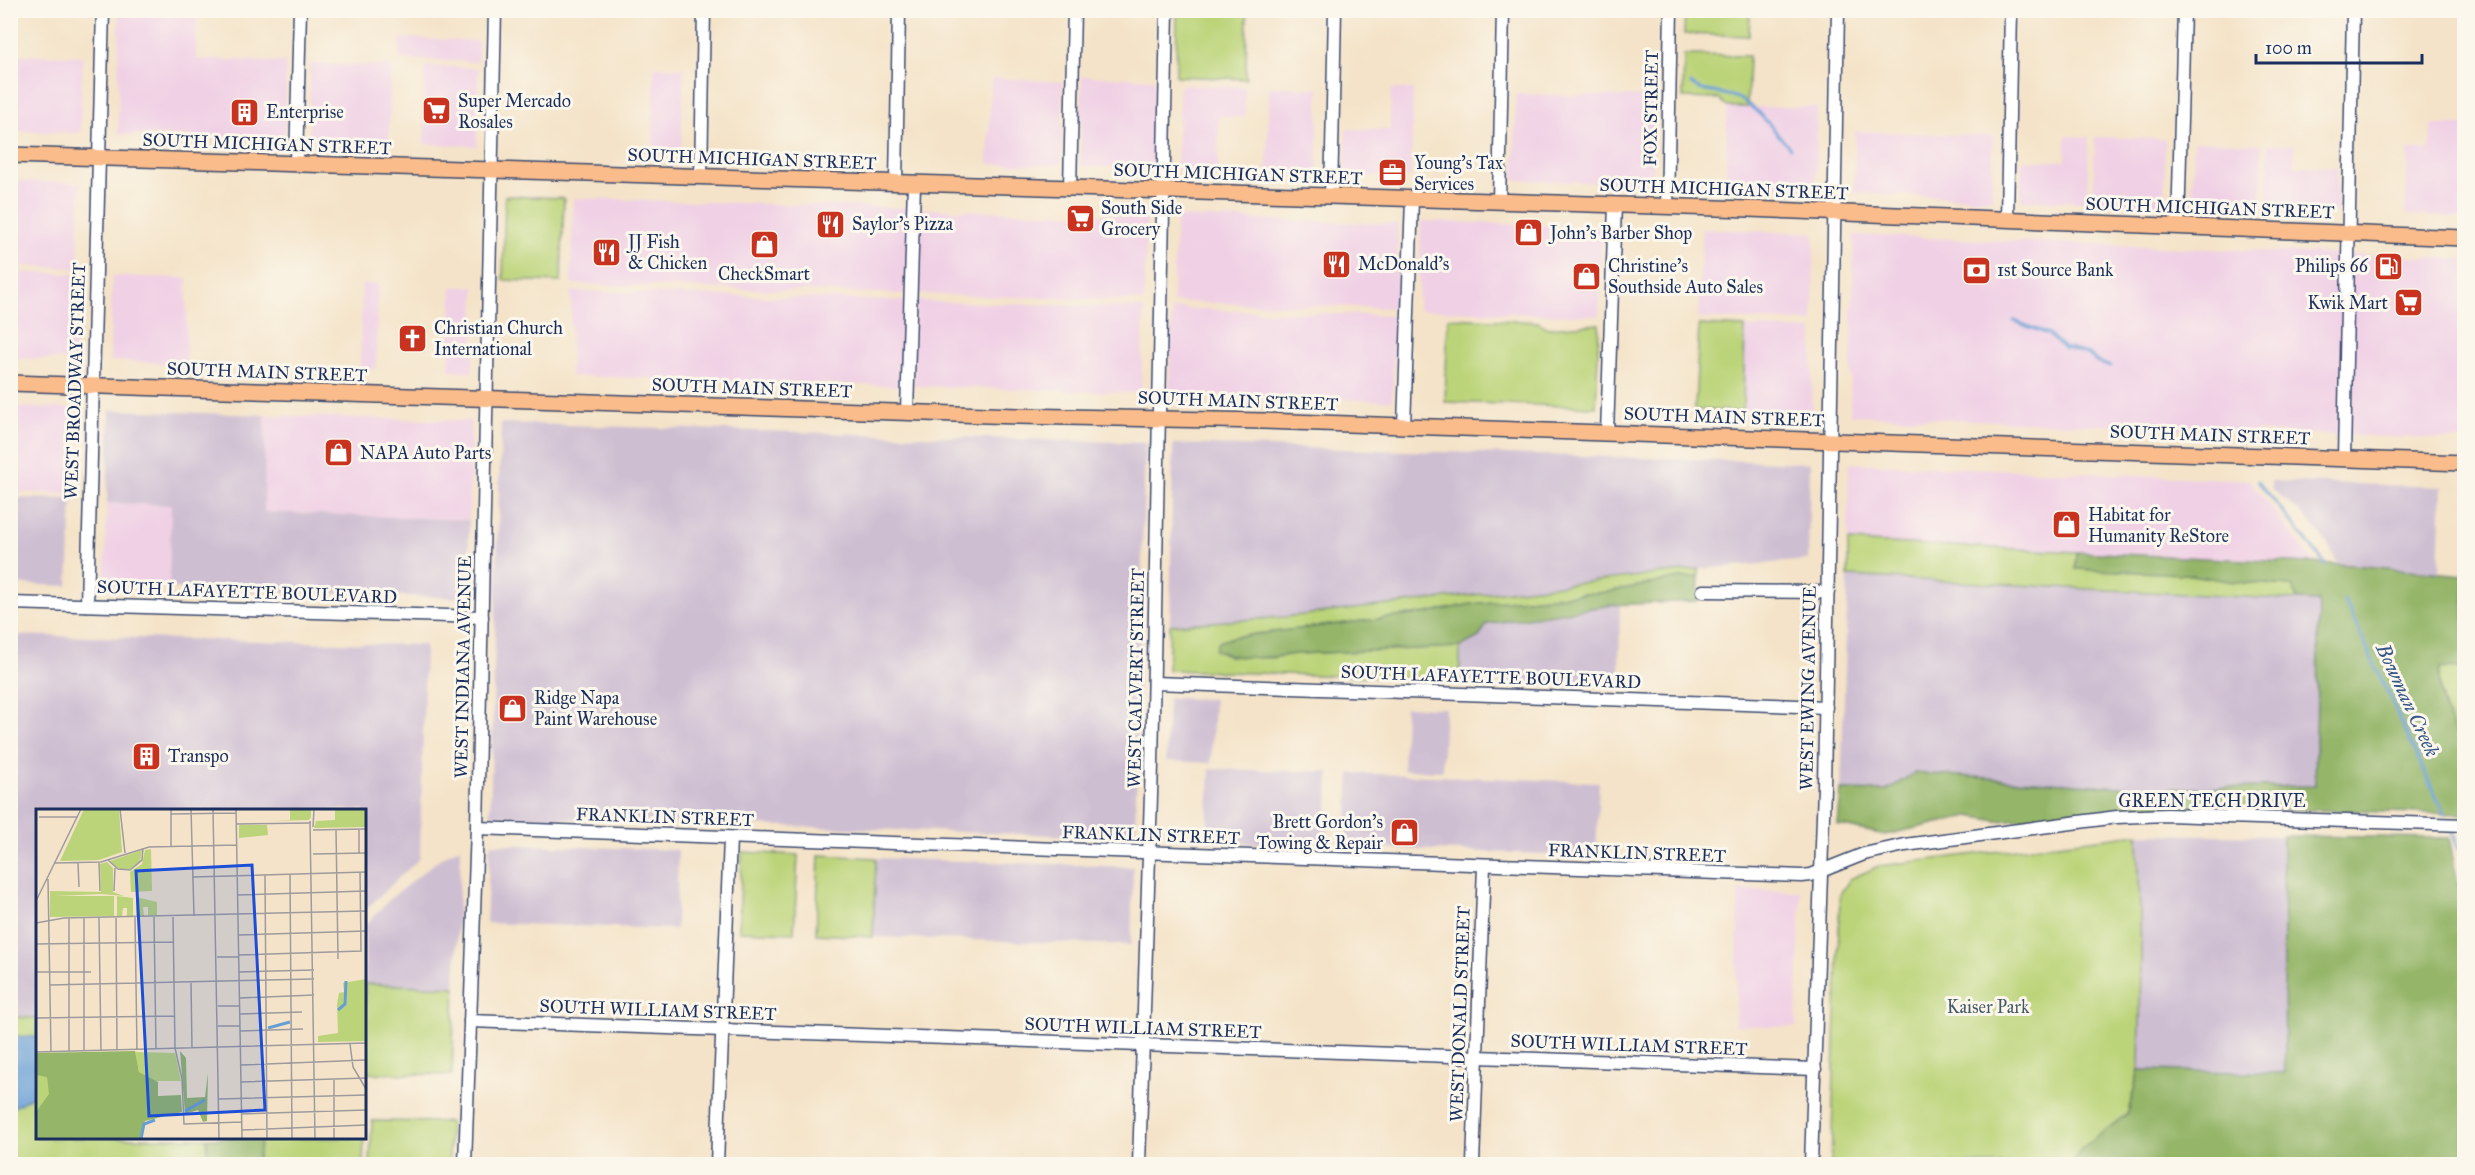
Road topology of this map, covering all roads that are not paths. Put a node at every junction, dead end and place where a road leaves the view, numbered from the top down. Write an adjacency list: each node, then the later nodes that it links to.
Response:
1 (103, 10): 16 (street, WEST BROADWAY STREET)
2 (300, 10): 17 (street)
3 (495, 10): 18 (street, WEST INDIANA AVENUE)
4 (704, 10): 19 (street)
5 (899, 10): 20 (street)
6 (1074, 10): 22 (street)
7 (1167, 10): 23 (street, WEST CALVERT STREET)
8 (1335, 10): 24 (street)
9 (1503, 10): 26 (street)
10 (1671, 10): 28 (street, FOX STREET)
11 (1838, 10): 29 (street, WEST EWING AVENUE)
12 (2011, 10): 30 (street)
13 (2184, 10): 31 (street)
14 (2353, 10): 32 (street)
15 (10, 155): 16 (main road, SOUTH MICHIGAN STREET)
16 (99, 158): 17 (main road, SOUTH MICHIGAN STREET); 35 (street, WEST BROADWAY STREET)
17 (296, 164): 18 (main road, SOUTH MICHIGAN STREET)
18 (492, 170): 19 (main road, SOUTH MICHIGAN STREET); 36 (street, WEST INDIANA AVENUE)
19 (701, 177): 20 (main road, SOUTH MICHIGAN STREET)
20 (896, 183): 21 (main road, SOUTH MICHIGAN STREET)
21 (914, 184): 22 (main road, SOUTH MICHIGAN STREET); 37 (street)
22 (1070, 188): 23 (main road, SOUTH MICHIGAN STREET)
23 (1163, 191): 24 (main road, SOUTH MICHIGAN STREET); 38 (street, WEST CALVERT STREET)
24 (1331, 197): 25 (main road, SOUTH MICHIGAN STREET)
25 (1412, 199): 26 (main road, SOUTH MICHIGAN STREET); 39 (street)
26 (1499, 201): 27 (main road, SOUTH MICHIGAN STREET)
27 (1615, 205): 28 (main road, SOUTH MICHIGAN STREET); 40 (street)
28 (1668, 207): 29 (main road, SOUTH MICHIGAN STREET)
29 (1834, 213): 30 (main road, SOUTH MICHIGAN STREET); 41 (street, WEST EWING AVENUE)
30 (2007, 219): 31 (main road, SOUTH MICHIGAN STREET)
31 (2178, 226): 32 (main road, SOUTH MICHIGAN STREET)
32 (2349, 233): 33 (main road, SOUTH MICHIGAN STREET); 42 (street)
33 (2464, 238)
34 (10, 382): 35 (main road, SOUTH MAIN STREET)
35 (93, 385): 36 (main road, SOUTH MAIN STREET); 47 (street, WEST BROADWAY STREET)
36 (488, 399): 37 (main road, SOUTH MAIN STREET); 48 (street, WEST INDIANA AVENUE)
37 (907, 412): 38 (main road, SOUTH MAIN STREET)
38 (1158, 417): 39 (main road, SOUTH MAIN STREET); 49 (street, WEST CALVERT STREET)
39 (1404, 426): 40 (main road, SOUTH MAIN STREET)
40 (1607, 433): 41 (main road, SOUTH MAIN STREET)
41 (1831, 440): 42 (main road, SOUTH MAIN STREET); 45 (street, WEST EWING AVENUE)
42 (2344, 459): 43 (main road, SOUTH MAIN STREET)
43 (2464, 463)
44 (1703, 591): 45 (street)
45 (1828, 592): 50 (street, WEST EWING AVENUE)
46 (10, 603): 47 (street, SOUTH LAFAYETTE BOULEVARD)
47 (87, 605): 48 (street, SOUTH LAFAYETTE BOULEVARD)
48 (482, 617): 52 (street, WEST INDIANA AVENUE)
49 (1154, 683): 50 (street, SOUTH LAFAYETTE BOULEVARD); 54 (street, WEST CALVERT STREET)
50 (1826, 707): 56 (street, WEST EWING AVENUE)
51 (2464, 825): 56 (street, GREEN TECH DRIVE)
52 (477, 828): 53 (street, FRANKLIN STREET); 57 (street, WEST INDIANA AVENUE)
53 (730, 838): 54 (street, FRANKLIN STREET); 58 (street)
54 (1149, 853): 55 (street, FRANKLIN STREET); 59 (street, WEST CALVERT STREET)
55 (1484, 866): 56 (street, FRANKLIN STREET); 60 (street, WEST DONALD STREET)
56 (1822, 870): 61 (street, WEST EWING AVENUE)
57 (470, 1021): 58 (street, SOUTH WILLIAM STREET); 62 (street, WEST INDIANA AVENUE)
58 (720, 1030): 59 (street, SOUTH WILLIAM STREET); 63 (street)
59 (1143, 1046): 60 (street, SOUTH WILLIAM STREET); 64 (street, WEST CALVERT STREET)
60 (1477, 1058): 61 (street, SOUTH WILLIAM STREET); 65 (street, WEST DONALD STREET)
61 (1815, 1069): 66 (street, WEST EWING AVENUE)
62 (465, 1164)
63 (717, 1164)
64 (1138, 1164)
65 (1473, 1164)
66 (1811, 1164)

